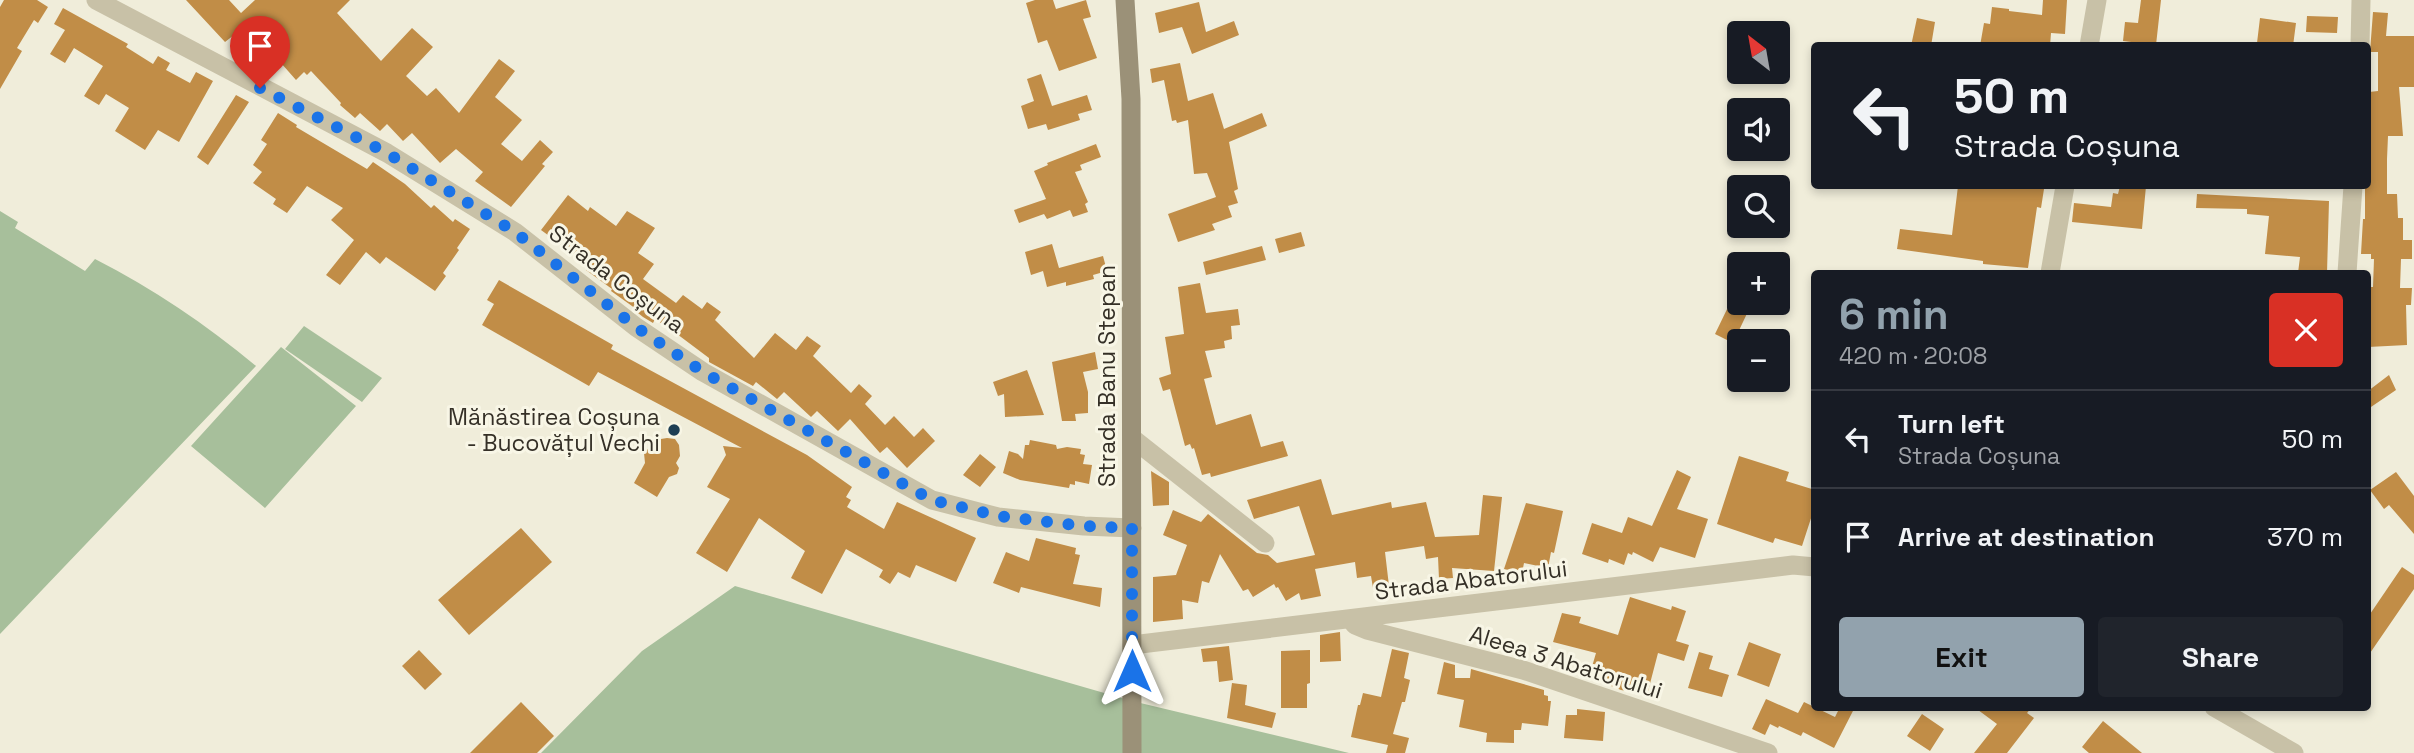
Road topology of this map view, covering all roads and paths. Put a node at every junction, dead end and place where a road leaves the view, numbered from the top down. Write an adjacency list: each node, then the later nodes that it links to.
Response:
1 (96, 0): 12 (street, Strada Coșuna)
2 (1125, 0): 11 (main road, Strada Banu Stepan)
3 (2097, 0): 5 (street)
4 (2361, 0): 6 (street)
5 (2090, 42)
6 (2360, 42)
7 (2064, 189): 9 (street)
8 (2353, 189): 10 (street)
9 (2051, 270)
10 (2347, 270)
11 (1132, 438): 12 (main road, Strada Banu Stepan); 13 (street)
12 (1132, 528): 16 (main road, Strada Banu Stepan)
13 (1265, 543)
14 (1811, 567): 15 (street, Strada Abatorului)
15 (1350, 619): 16 (street, Strada Abatorului); 19 (street, Aleea 3 Abatorului)
16 (1132, 645): 18 (main road, Strada Banu Stepan)
17 (2221, 711): 20 (street)
18 (1132, 753)
19 (1768, 753)
20 (2294, 753)

